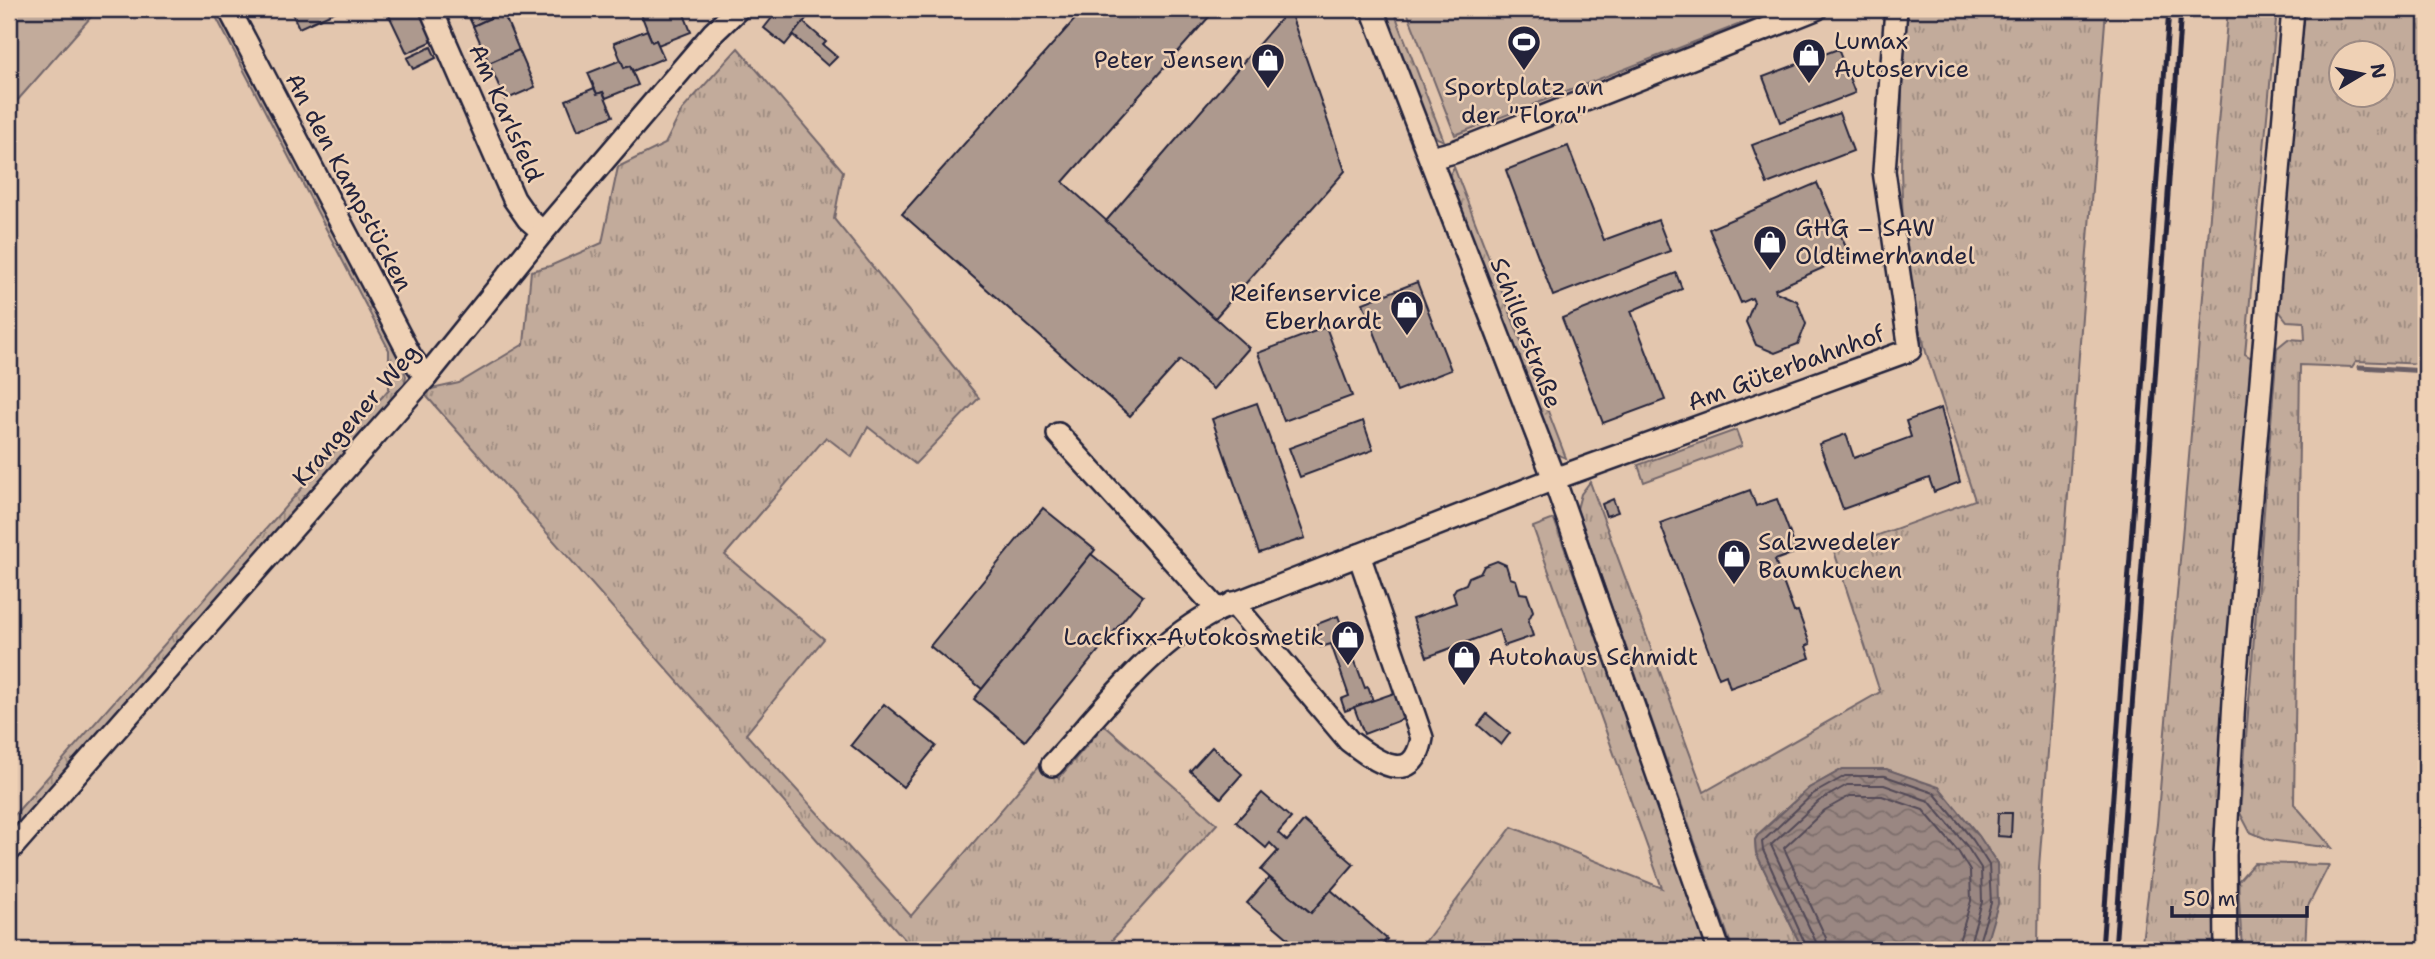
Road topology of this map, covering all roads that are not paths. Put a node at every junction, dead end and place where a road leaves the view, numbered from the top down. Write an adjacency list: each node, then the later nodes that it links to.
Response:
1 (229, 9): 10 (street, An den Kampstücken)
2 (431, 9): 9 (street, Am Karlsfeld)
3 (1372, 9): 8 (street, Schillerstraße)
4 (1816, 9): 8 (street)
5 (1896, 9): 12 (street, Am Güterbahnhof)
6 (2293, 9): 18 (street)
7 (730, 12): 9 (street, Krangener Weg)
8 (1431, 158): 12 (street, Schillerstraße)
9 (543, 232): 10 (street, Krangener Weg)
10 (426, 377): 16 (street, Krangener Weg)
11 (1058, 434): 14 (street)
12 (1554, 479): 13 (street); 17 (street, Schillerstraße)
13 (1359, 555): 14 (street); 14 (street)
14 (1226, 606): 15 (street)
15 (1052, 765)
16 (9, 851)
17 (1719, 950)
18 (2226, 950)

